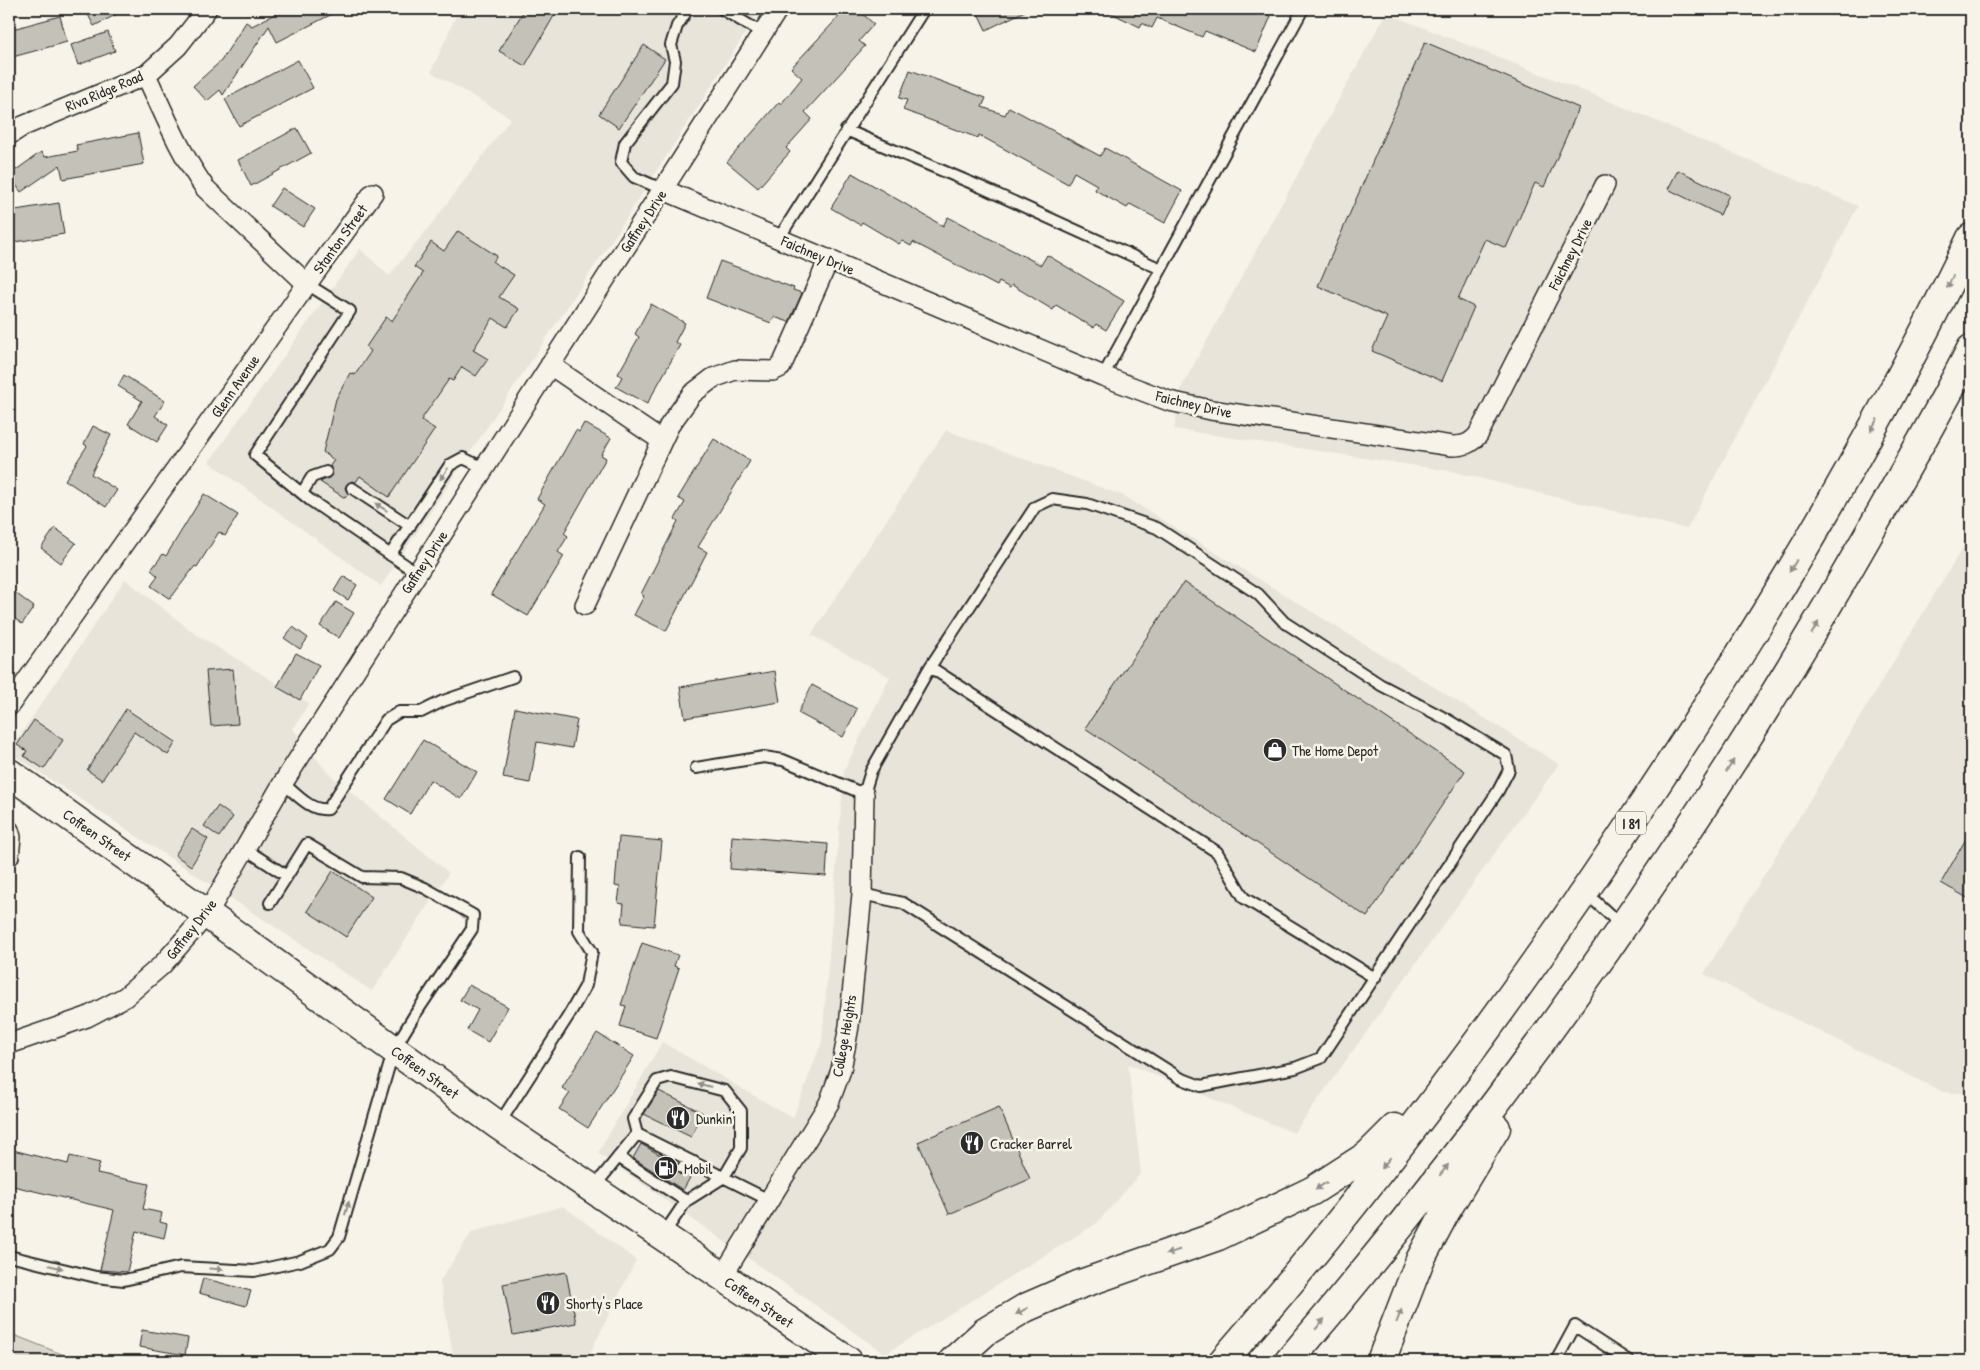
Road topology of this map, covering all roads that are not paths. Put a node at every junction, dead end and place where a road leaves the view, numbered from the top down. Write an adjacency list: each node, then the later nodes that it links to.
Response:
1 (207, 9): 8 (street, Riva Ridge Road)
2 (688, 9): 12 (lane)
3 (722, 9): 7 (lane)
4 (778, 9): 7 (street, Gaffney Drive)
5 (924, 9): 9 (lane)
6 (1303, 9): 17 (lane)
7 (762, 33): 12 (street, Gaffney Drive)
8 (146, 75): 10 (street, Riva Ridge Road); 18 (street)
9 (846, 130): 14 (lane); 17 (lane)
10 (9, 135)
11 (1605, 185): 21 (street, Faichney Drive)
12 (664, 190): 14 (street, Faichney Drive); 20 (street, Gaffney Drive)
13 (374, 193): 18 (street, Stanton Street)
14 (779, 238): 16 (street, Faichney Drive)
15 (1971, 238): 33 (main road, I 81, one-way to 33)
16 (829, 259): 21 (street, Faichney Drive); 22 (street)
17 (1161, 269): 21 (lane)
18 (306, 284): 26 (lane); 34 (street, Glenn Avenue)
19 (1971, 349): 39 (main road, one-way to 19)
20 (550, 365): 22 (street); 23 (street, Gaffney Drive)
21 (1102, 376)
22 (662, 441): 30 (street)
23 (484, 468): 27 (lane, one-way to 27); 29 (street, Gaffney Drive)
24 (326, 472): 26 (lane)
25 (352, 488): 27 (lane, one-way to 25)
26 (302, 493): 28 (lane)
27 (410, 526): 28 (lane)
28 (390, 555): 29 (lane)
29 (417, 573): 37 (street, Gaffney Drive)
30 (584, 605)
31 (930, 667): 38 (lane); 50 (lane); 50 (lane)
32 (513, 677): 37 (lane)
33 (1721, 686): 45 (main road, I 81); 66 (main road, one-way to 66)
34 (9, 706)
35 (696, 768): 38 (lane)
36 (9, 773): 48 (main road, Coffeen Street)
37 (283, 783): 41 (street, Gaffney Drive)
38 (864, 794): 46 (street, College Heights)
39 (1710, 797): 49 (main road); 69 (main road, one-way to 39)
40 (9, 830): 42 (street)
41 (244, 849): 44 (lane); 48 (street, Gaffney Drive)
42 (9, 856)
43 (580, 857): 53 (lane)
44 (287, 876): 47 (lane); 52 (lane)
45 (1586, 892): 49 (lane); 67 (main road, I 81, one-way to 67)
46 (862, 894): 50 (lane); 61 (street, College Heights)
47 (270, 903)
48 (207, 914): 51 (street, Gaffney Drive); 52 (main road, Coffeen Street)
49 (1623, 927): 68 (main road, one-way to 49)
50 (1375, 978)
51 (9, 1044)
52 (394, 1049): 53 (main road, Coffeen Street); 63 (lane, one-way to 52)
53 (498, 1125): 59 (main road, Coffeen Street)
54 (637, 1134): 55 (lane); 56 (lane); 58 (lane, one-way to 54)
55 (618, 1157): 59 (lane); 60 (lane)
56 (694, 1162): 57 (lane); 58 (lane)
57 (682, 1168)
58 (724, 1178): 60 (lane); 61 (lane)
59 (592, 1189): 62 (main road, Coffeen Street)
60 (686, 1200): 62 (lane)
61 (769, 1200): 64 (street, College Heights)
62 (662, 1236): 64 (main road, Coffeen Street)
63 (9, 1256)
64 (722, 1277): 65 (main road, Coffeen Street)
65 (848, 1361)
66 (953, 1361)
67 (1223, 1361)
68 (1289, 1361)
69 (1381, 1361)
70 (1556, 1361): 71 (lane)
71 (1629, 1361)

